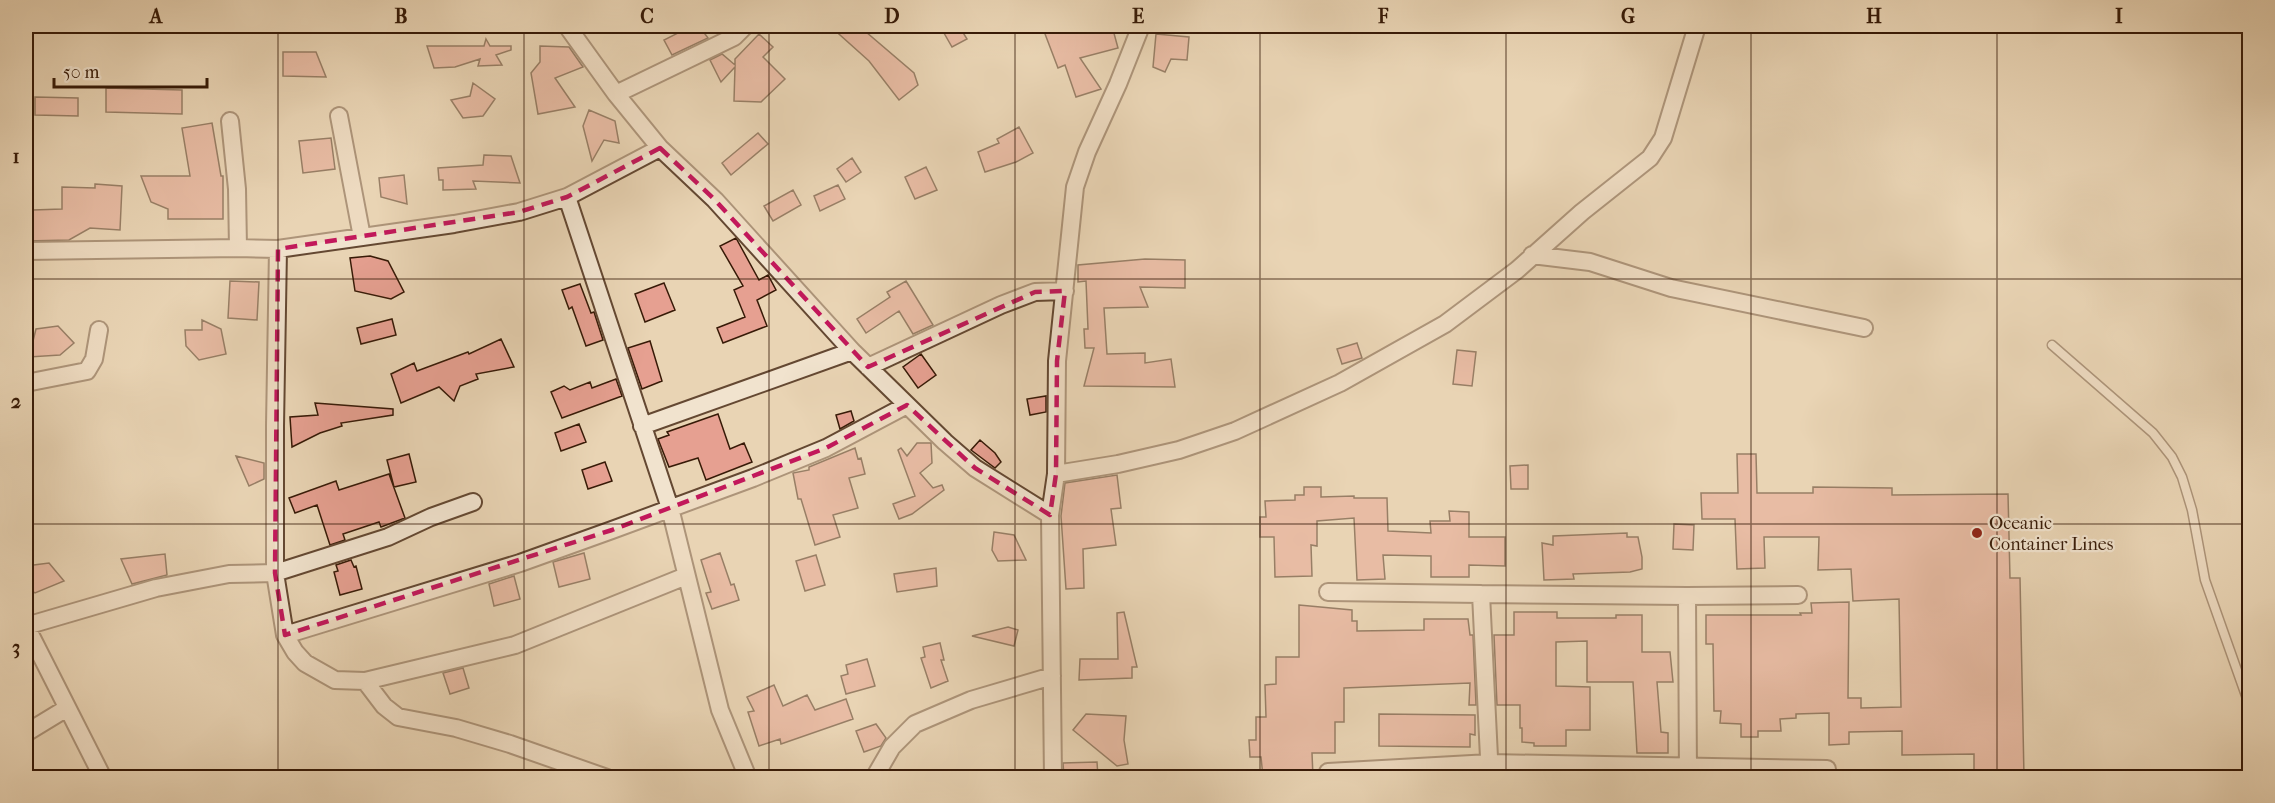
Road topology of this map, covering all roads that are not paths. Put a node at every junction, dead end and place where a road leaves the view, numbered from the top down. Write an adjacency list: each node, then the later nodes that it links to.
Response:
1 (567, 26): 5 (street)
2 (745, 26): 5 (street)
3 (1141, 26): 15 (street)
4 (1697, 26): 14 (street)
5 (616, 94): 8 (street)
6 (339, 116): 10 (street)
7 (230, 122): 11 (street)
8 (660, 148): 9 (street); 19 (street)
9 (567, 197): 10 (street); 23 (street)
10 (362, 237): 12 (street)
11 (238, 248): 12 (street); 13 (street)
12 (278, 249): 28 (street)
13 (26, 250)
14 (1533, 255): 16 (street); 24 (street)
15 (1065, 291): 20 (street); 24 (street)
16 (1864, 328)
17 (99, 330): 21 (street)
18 (2052, 345): 38 (lane)
19 (852, 351): 20 (street); 23 (street)
20 (868, 367): 22 (street)
21 (26, 383)
22 (907, 405): 26 (street); 27 (street)
23 (642, 426): 26 (street)
24 (1056, 474): 27 (street)
25 (473, 502): 28 (street)
26 (670, 508): 29 (street); 35 (street)
27 (1050, 515): 36 (street)
28 (275, 573): 34 (street); 35 (street)
29 (686, 576): 37 (street); 47 (street)
30 (1328, 592): 31 (street)
31 (1481, 594): 33 (street); 42 (street)
32 (1798, 595): 33 (street)
33 (1687, 596): 44 (street)
34 (26, 626): 39 (street)
35 (285, 635): 37 (street)
36 (1052, 676): 48 (street); 49 (street)
37 (365, 681): 46 (street)
38 (2250, 707)
39 (67, 708): 40 (street); 45 (street)
40 (26, 733)
41 (1827, 769): 44 (street)
42 (1490, 770): 43 (street); 44 (street)
43 (1328, 772)
44 (1688, 772)
45 (103, 777)
46 (607, 777)
47 (748, 777)
48 (874, 777)
49 (1053, 777)

